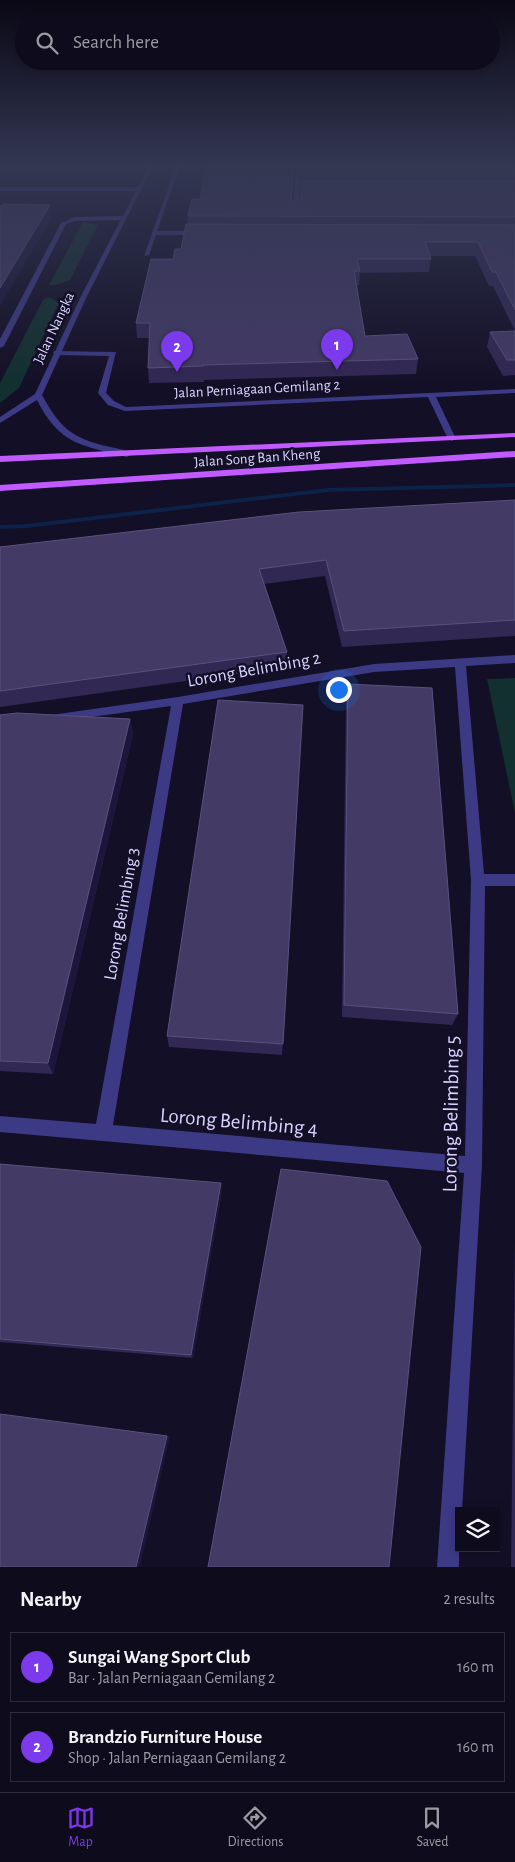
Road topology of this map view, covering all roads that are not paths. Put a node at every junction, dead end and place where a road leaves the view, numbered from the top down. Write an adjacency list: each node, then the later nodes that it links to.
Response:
1 (56, 239): 5 (street)
2 (114, 239): 6 (street, Jalan Nangka)
3 (152, 239): 4 (street)
4 (146, 254)
5 (0, 346)
6 (58, 353): 8 (street, Jalan Nangka); 9 (street, Jalan Perniagaan Gemilang 2)
7 (515, 391): 9 (street, Jalan Perniagaan Gemilang 2)
8 (38, 395): 10 (street); 13 (street)
9 (431, 395): 12 (street)
10 (0, 421)
11 (515, 435): 12 (main road, Jalan Song Ban Kheng)
12 (452, 439): 13 (main road, Jalan Song Ban Kheng)
13 (127, 454): 15 (main road, Jalan Song Ban Kheng)
14 (515, 454): 16 (main road, Jalan Song Ban Kheng)
15 (0, 459)
16 (0, 488)
17 (515, 659): 18 (street, Lorong Belimbing 2)
18 (460, 662): 19 (street, Lorong Belimbing 2); 21 (street, Lorong Belimbing 5)
19 (178, 701): 20 (street, Lorong Belimbing 2); 24 (street, Lorong Belimbing 3)
20 (46, 719)
21 (478, 880): 22 (street); 25 (street, Lorong Belimbing 5)
22 (515, 880)
23 (0, 1124): 24 (street, Lorong Belimbing 4)
24 (103, 1133): 25 (street, Lorong Belimbing 4)
25 (473, 1165): 26 (street, Lorong Belimbing 5)
26 (448, 1567)

